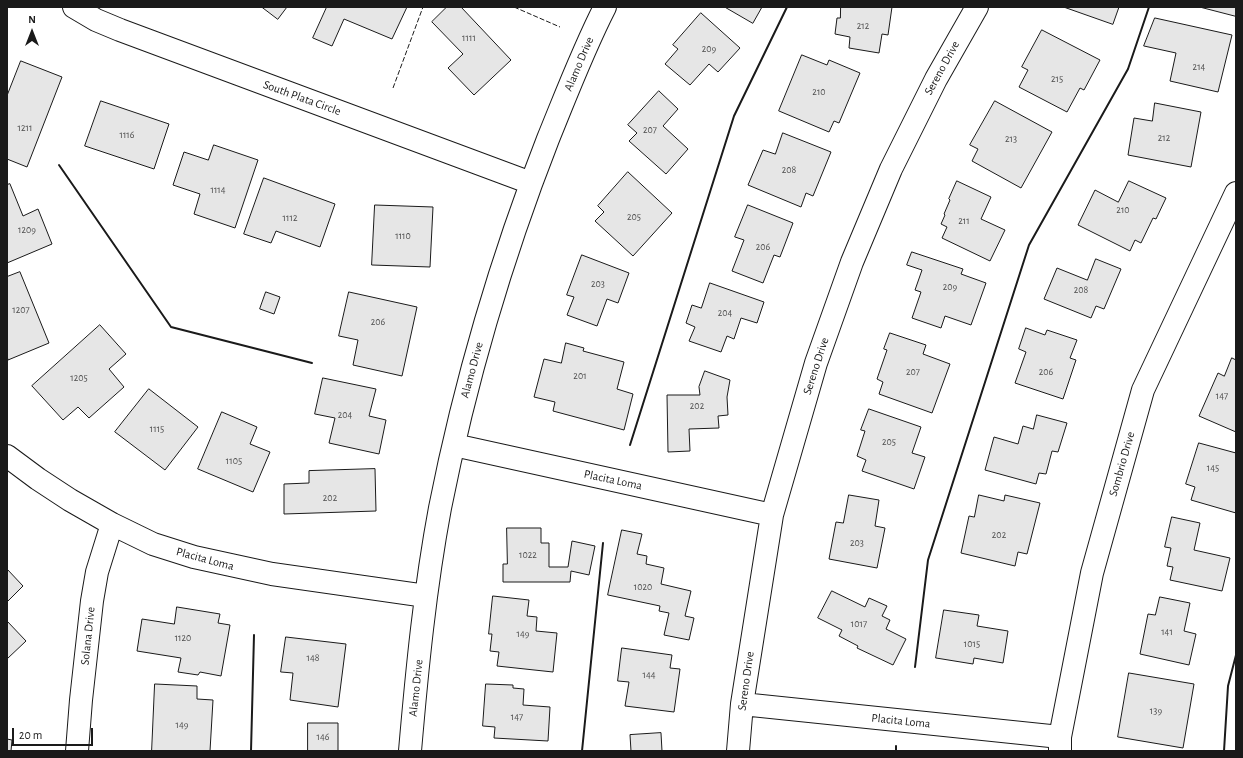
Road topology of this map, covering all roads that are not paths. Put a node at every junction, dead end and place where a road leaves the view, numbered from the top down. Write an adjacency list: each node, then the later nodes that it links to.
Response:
1 (74, 7): 4 (street, South Plata Circle)
2 (605, 7): 4 (street, Alamo Drive)
3 (976, 7): 8 (street, Sereno Drive)
4 (531, 183): 6 (street, Alamo Drive)
5 (1236, 193): 12 (street, Sombrio Drive)
6 (454, 445): 8 (street, Placita Loma); 10 (street, Alamo Drive)
7 (7, 456): 9 (street, Placita Loma)
8 (772, 515): 11 (street, Sereno Drive)
9 (112, 524): 10 (street, Placita Loma); 13 (street, Solana Drive)
10 (426, 596): 14 (street, Alamo Drive)
11 (742, 704): 12 (street, Placita Loma); 15 (street, Sereno Drive)
12 (1060, 744)
13 (77, 751)
14 (410, 751)
15 (738, 751)

